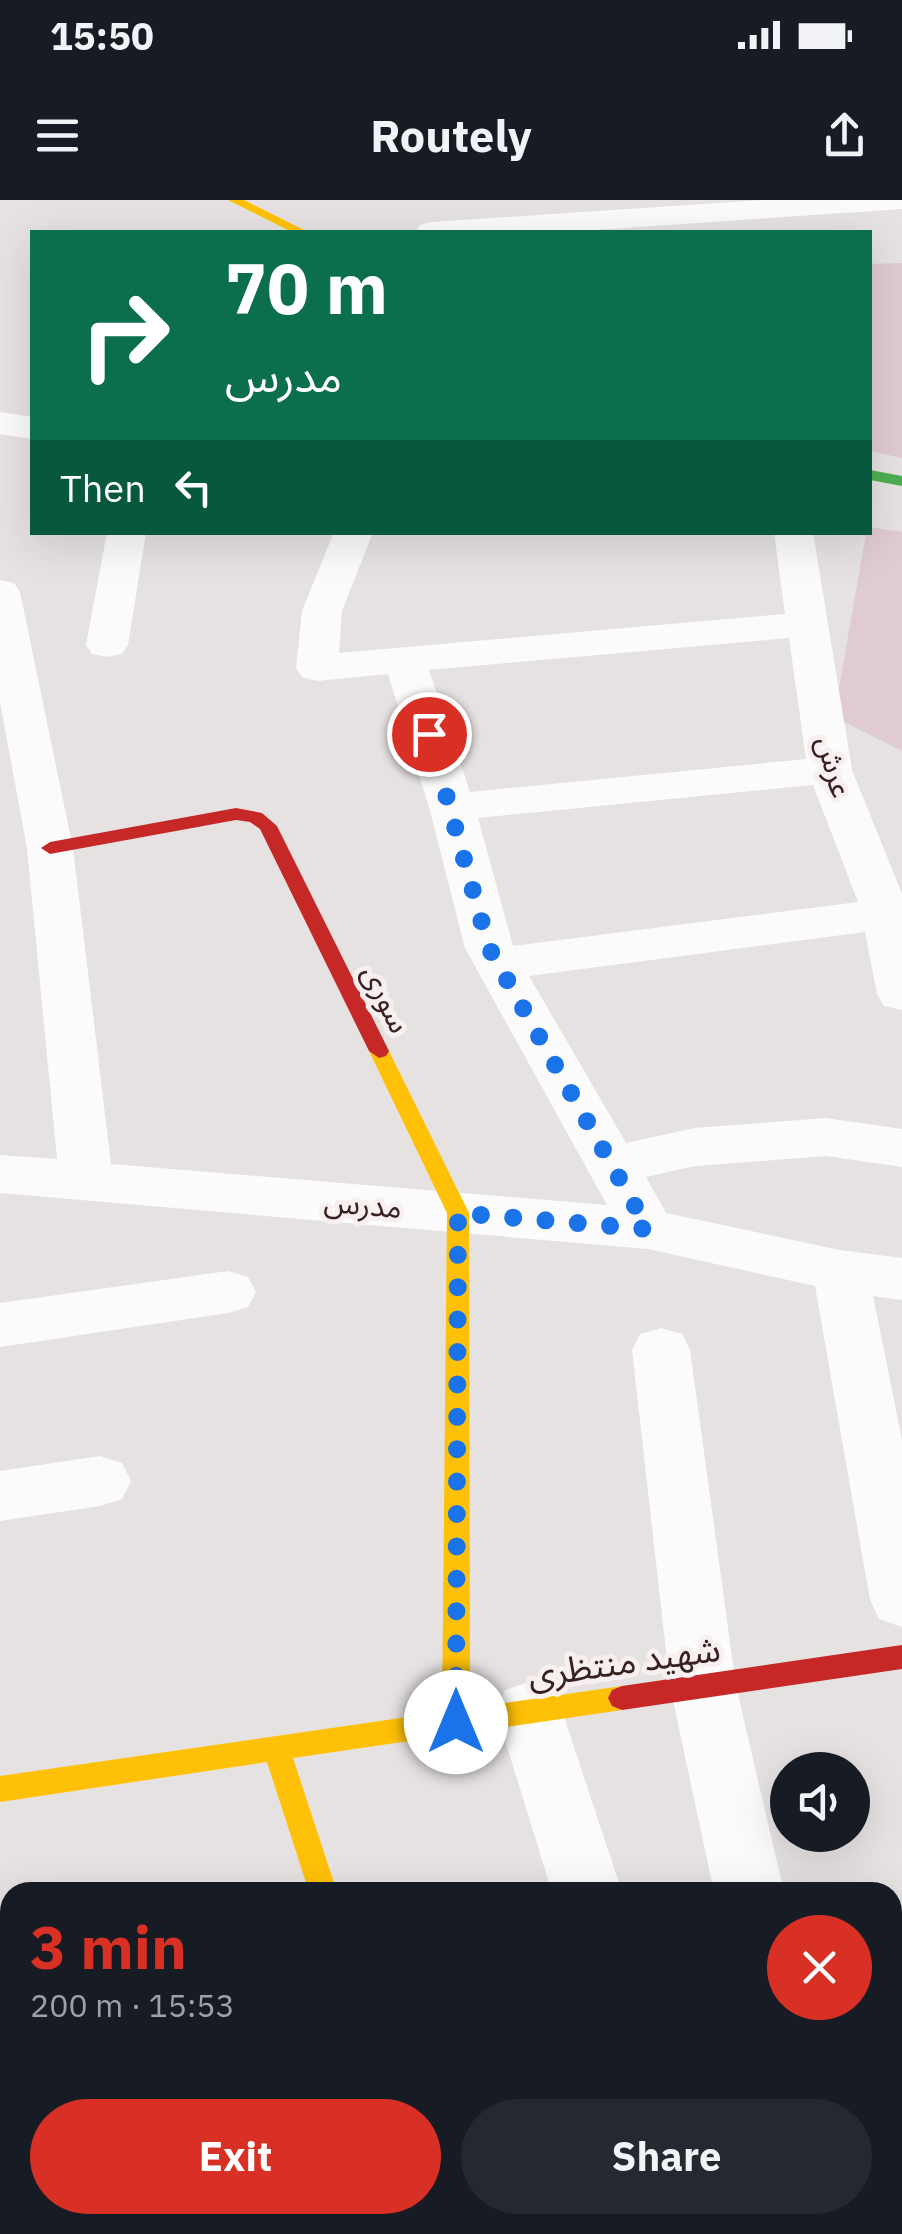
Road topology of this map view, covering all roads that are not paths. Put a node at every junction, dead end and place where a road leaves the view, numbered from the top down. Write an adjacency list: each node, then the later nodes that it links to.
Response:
1 (234, 200): 3 (street)
2 (902, 200): 4 (street)
3 (296, 230)
4 (461, 230)
5 (0, 423): 6 (street)
6 (30, 428)
7 (872, 476): 8 (street)
8 (902, 481)
9 (126, 535): 14 (street)
10 (353, 535): 15 (street)
11 (792, 535): 13 (street, عرش)
12 (0, 592): 18 (street)
13 (807, 624): 15 (street); 16 (street, عرش)
14 (107, 645)
15 (405, 660): 17 (street)
16 (830, 770): 17 (street); 19 (street, عرش)
17 (452, 807): 20 (street)
18 (50, 848): 25 (street); 26 (street, سوری)
19 (886, 914): 20 (street); 21 (street, عرش)
20 (498, 964): 23 (street)
21 (902, 994)
22 (902, 1148): 23 (street)
23 (613, 1165): 27 (street)
24 (0, 1174): 25 (street, مدرس)
25 (86, 1182): 26 (street, مدرس)
26 (458, 1213): 27 (street, مدرس); 39 (street)
27 (648, 1229): 28 (street, مدرس)
28 (840, 1271): 29 (street, مدرس); 35 (street)
29 (902, 1279)
30 (228, 1292): 31 (street)
31 (0, 1325)
32 (661, 1350): 37 (street)
33 (100, 1481): 34 (street)
34 (0, 1496)
35 (902, 1600)
36 (902, 1656): 37 (street, شهید منتظری)
37 (703, 1686): 38 (street, شهید منتظری); 44 (street)
38 (529, 1711): 39 (street, شهید منتظری); 43 (street)
39 (456, 1722): 40 (street, شهید منتظری)
40 (276, 1749): 41 (street, شهید منتظری); 42 (street)
41 (0, 1789)
42 (320, 1882)
43 (583, 1882)
44 (747, 1882)

